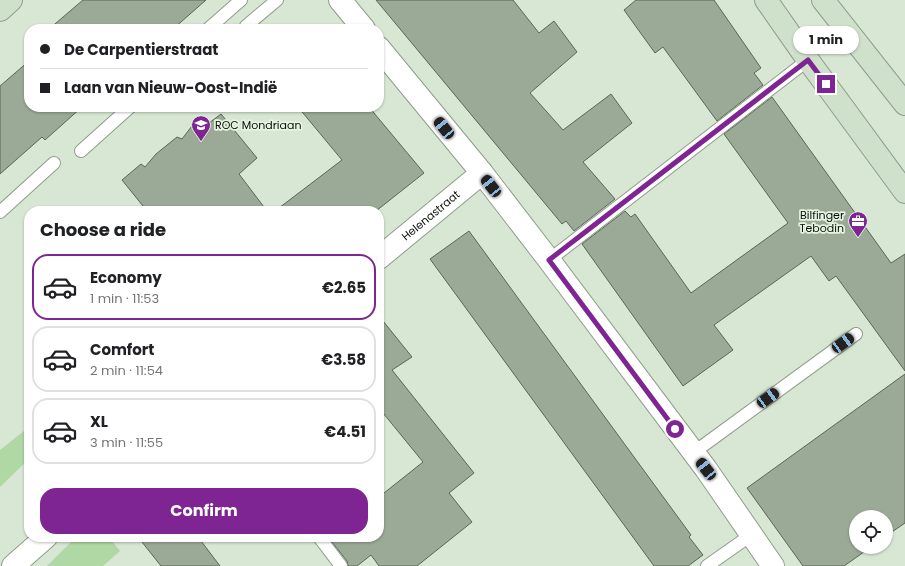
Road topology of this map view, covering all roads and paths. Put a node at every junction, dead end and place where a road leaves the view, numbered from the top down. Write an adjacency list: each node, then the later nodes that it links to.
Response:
1 (11, 0): 7 (main road)
2 (241, 0): 8 (lane)
3 (277, 0): 9 (lane)
4 (340, 0): 10 (street)
5 (766, 0): 12 (main road)
6 (823, 0): 13 (main road)
7 (0, 10)
8 (214, 24)
9 (248, 24)
10 (360, 24)
11 (384, 54): 17 (street)
12 (808, 60): 18 (main road); 21 (lane)
13 (905, 104)
14 (124, 112): 15 (lane)
15 (81, 151)
16 (54, 163): 19 (lane)
17 (482, 173): 20 (street, Helenastraat); 21 (street)
18 (905, 192)
19 (0, 212)
20 (384, 254)
21 (549, 260): 23 (street)
22 (856, 334): 23 (lane)
23 (700, 461): 24 (street)
24 (751, 535): 29 (lane); 30 (street)
25 (40, 542): 27 (street)
26 (323, 542): 28 (lane)
27 (13, 566)
28 (341, 566)
29 (708, 566)
30 (773, 566)

